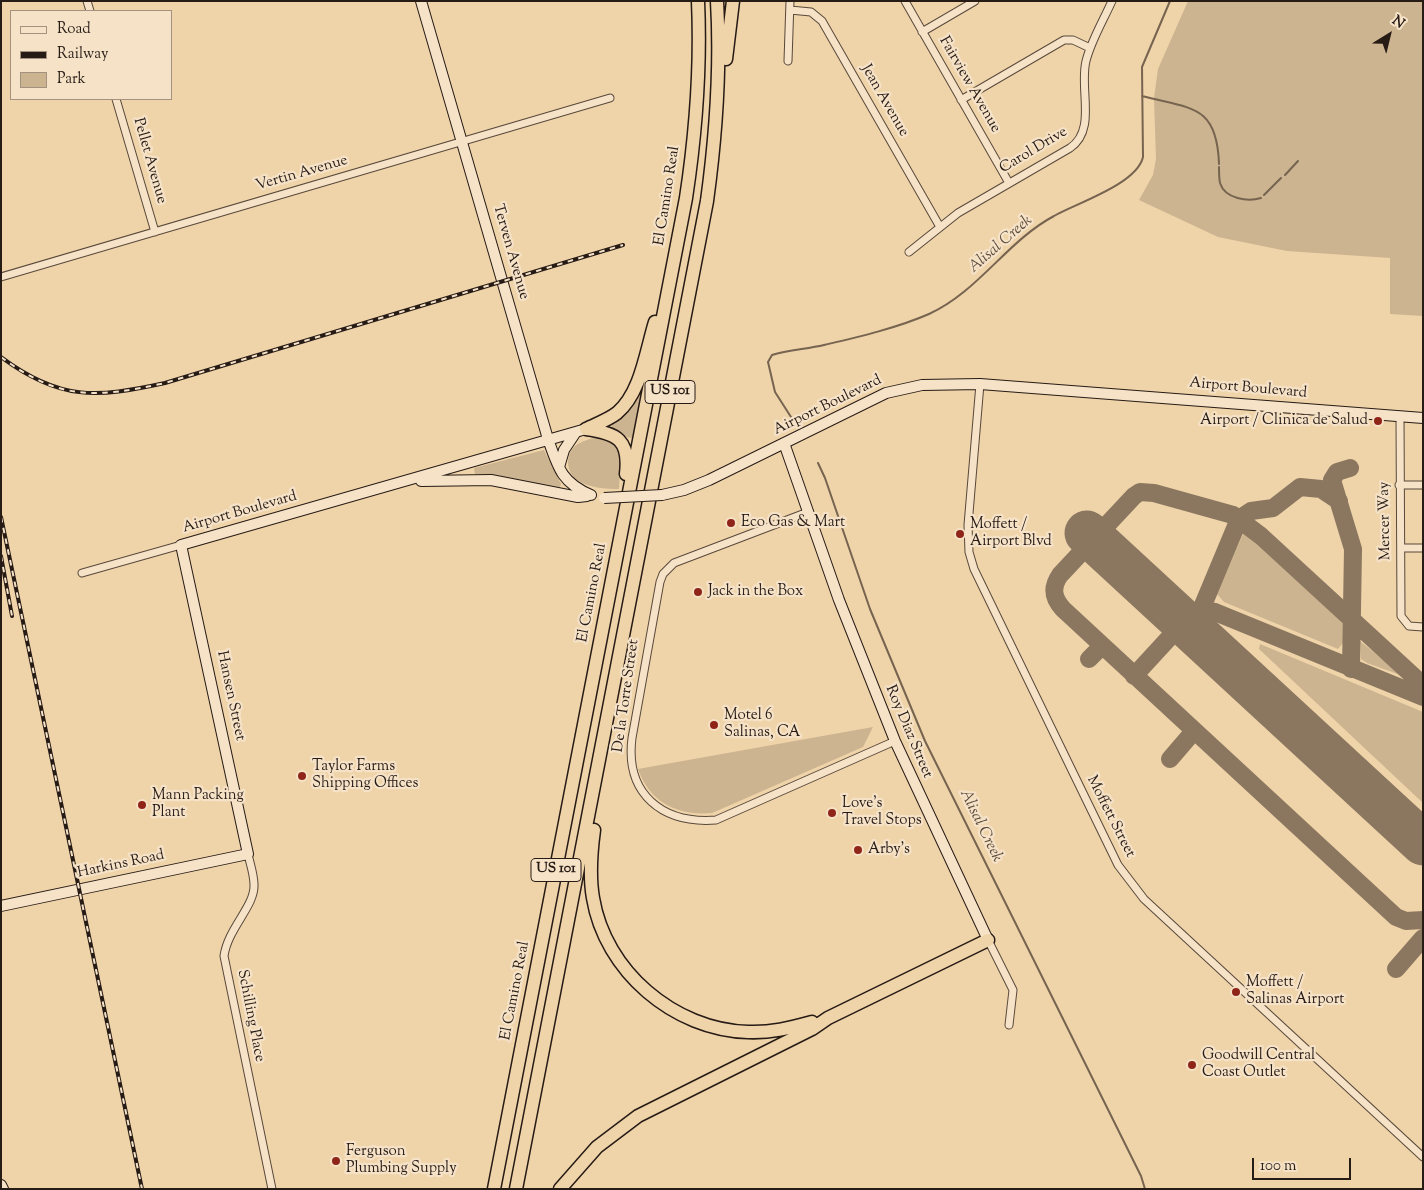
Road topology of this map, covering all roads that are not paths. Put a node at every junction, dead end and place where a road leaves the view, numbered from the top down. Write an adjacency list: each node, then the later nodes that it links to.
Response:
1 (421, 1): 17 (main road, Terven Avenue)
2 (697, 1): 21 (highway, El Camino Real / US 101)
3 (718, 1): 16 (highway, US 101)
4 (733, 1): 16 (highway)
5 (790, 1): 9 (street)
6 (905, 1): 10 (street, Fairview Avenue)
7 (975, 1): 10 (street)
8 (1112, 1): 11 (street, Carol Drive)
9 (790, 10): 12 (street); 19 (street, Jean Avenue)
10 (922, 32): 15 (street, Fairview Avenue)
11 (1090, 48): 15 (street); 18 (street, Carol Drive)
12 (788, 61)
13 (610, 98): 17 (street, Vertin Avenue)
14 (116, 100): 20 (street, Pellet Avenue)
15 (960, 100): 18 (street, Fairview Avenue)
16 (717, 115): 43 (highway, US 101)
17 (463, 142): 20 (street, Vertin Avenue); 28 (main road, Terven Avenue)
18 (1009, 183): 19 (street, Carol Drive)
19 (940, 227): 22 (street, Carol Drive)
20 (155, 232): 23 (street, Vertin Avenue)
21 (678, 242): 27 (highway); 39 (highway, El Camino Real / US 101)
22 (908, 252)
23 (1, 277)
24 (980, 384): 25 (main road, Airport Boulevard); 29 (main road, Airport Boulevard); 49 (street, Moffett Street)
25 (1400, 416): 26 (main road, Airport Boulevard); 32 (street, Mercer Way)
26 (1423, 418)
27 (581, 430): 28 (main road, Airport Boulevard); 30 (main road); 39 (highway)
28 (548, 439): 30 (main road, Terven Avenue); 31 (main road, Airport Boulevard)
29 (784, 443): 34 (main road, Airport Boulevard, bridge); 35 (main road, Roy Diaz Street)
30 (559, 468): 34 (main road, Terven Avenue)
31 (407, 482): 34 (main road, Airport Boulevard); 36 (main road, Airport Boulevard)
32 (1399, 485): 33 (street); 37 (street, Mercer Way)
33 (1423, 485)
34 (591, 496)
35 (808, 512): 42 (main road, Roy Diaz Street); 42 (street, De la Torre Street)
36 (181, 545): 40 (street, Airport Boulevard); 44 (main road, Hansen Street)
37 (1401, 548): 38 (street); 41 (street, Mercer Way)
38 (1423, 548)
39 (617, 552): 53 (highway, El Camino Real / US 101)
40 (82, 573)
41 (1423, 627)
42 (895, 742): 46 (main road, Roy Diaz Street)
43 (596, 780): 47 (highway); 54 (highway, US 101)
44 (248, 854): 45 (main road, Harkins Road); 52 (street, Schilling Place)
45 (1, 906)
46 (988, 940): 47 (highway); 48 (street, Roy Diaz Street)
47 (828, 1018): 55 (highway)
48 (1009, 1025)
49 (1423, 1157)
50 (1, 1185): 51 (main road)
51 (3, 1189)
52 (272, 1189)
53 (494, 1189)
54 (516, 1189)
55 (560, 1189)

